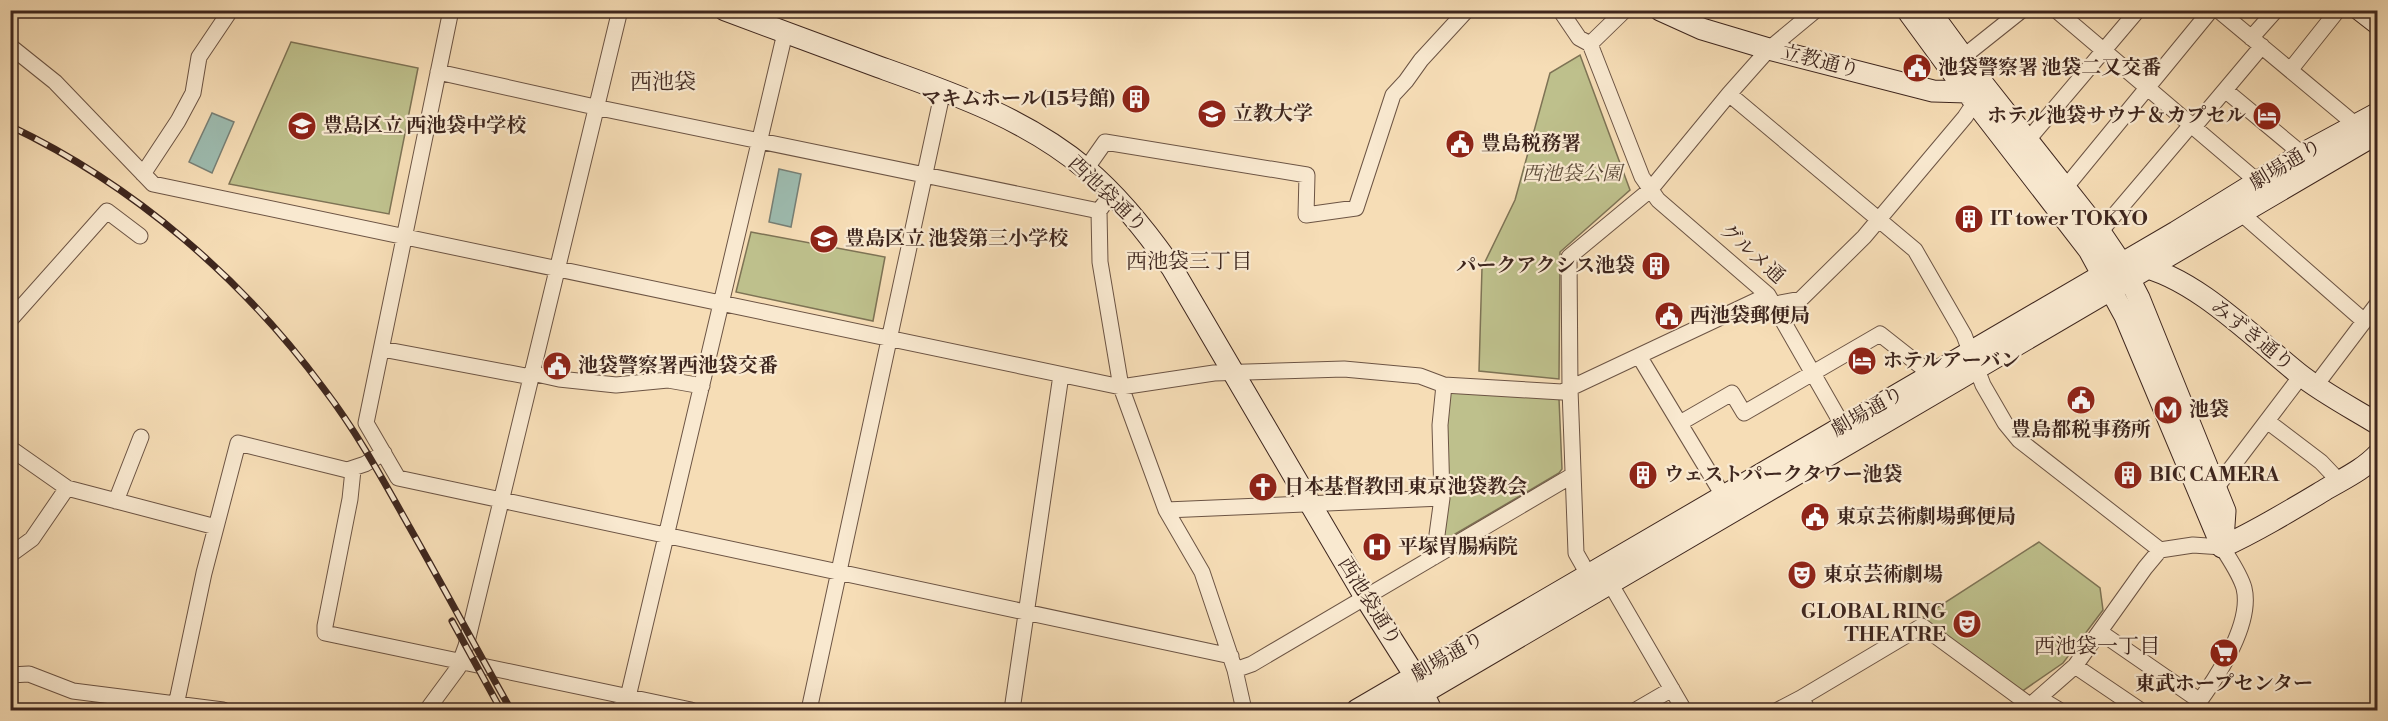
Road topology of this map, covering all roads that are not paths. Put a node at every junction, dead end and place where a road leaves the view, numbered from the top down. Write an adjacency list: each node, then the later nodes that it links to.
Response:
1 (228, 10): 42 (street)
2 (451, 10): 27 (street)
3 (620, 10): 33 (street)
4 (725, 10): 19 (street, 西池袋通り)
5 (1467, 10): 41 (street)
6 (1560, 10): 21 (street)
7 (1625, 10): 21 (street)
8 (1660, 10): 23 (street, 立教通り)
9 (1816, 10): 23 (street)
10 (1907, 10): 31 (street)
11 (1929, 10): 25 (street)
12 (2022, 10): 25 (street)
13 (2056, 10): 24 (street)
14 (2138, 10): 24 (street)
15 (2211, 10): 28 (street)
16 (2218, 10): 20 (street)
17 (2276, 10): 20 (street)
18 (2338, 10): 26 (street)
19 (785, 33): 29 (street, 西池袋通り); 38 (street)
20 (2256, 42): 26 (street); 30 (street)
21 (1590, 44): 46 (street, グルメ通)
22 (10, 46): 42 (street)
23 (1769, 49): 31 (street, 立教通り); 32 (street)
24 (2103, 51): 28 (street); 39 (street)
25 (1963, 57): 31 (street)
26 (2291, 69): 35 (street)
27 (438, 72): 33 (street); 53 (street)
28 (2145, 88): 36 (street); 45 (street)
29 (943, 90): 41 (street, 西池袋通り); 43 (street)
30 (2225, 90): 36 (street); 40 (street)
31 (1975, 93): 39 (street); 50 (street); 56 (street)
32 (1729, 94): 46 (street); 50 (street)
33 (595, 107): 38 (street); 54 (street)
34 (2378, 113): 35 (street, 劇場通り)
35 (2356, 125): 40 (street, 劇場通り)
36 (2192, 127): 44 (street); 51 (street)
37 (2378, 133): 49 (street, 劇場通り)
38 (759, 140): 43 (street); 58 (street)
39 (2027, 141): 45 (street)
40 (2302, 154): 44 (street, 劇場通り)
41 (1086, 169): 47 (street, 西池袋通り)
42 (143, 174): 53 (street)
43 (925, 175): 48 (street); 62 (street)
44 (2257, 181): 56 (street, 劇場通り)
45 (2065, 188): 51 (street)
46 (1650, 190): 57 (street, グルメ通); 75 (street)
47 (1111, 194): 48 (street); 66 (street, 西池袋通り)
48 (1099, 211): 74 (street)
49 (2242, 214): 55 (street, 劇場通り); 61 (street)
50 (1879, 220): 57 (street); 65 (street)
51 (2100, 232): 56 (street)
52 (140, 236): 60 (street)
53 (405, 236): 54 (street); 63 (street)
54 (558, 268): 58 (street); 68 (street)
55 (2148, 268): 56 (street, みずき通り); 71 (street, みずき通り)
56 (2116, 276): 65 (street, 劇場通り); 88 (street); 97 (street)
57 (1771, 299): 64 (street); 67 (street, グルメ通)
58 (720, 302): 62 (street); 73 (street)
59 (2378, 303): 61 (street)
60 (10, 320)
61 (2364, 321): 71 (street)
62 (889, 338): 69 (street); 101 (street)
63 (382, 349): 68 (street); 82 (street)
64 (1640, 356): 75 (street); 77 (street)
65 (1974, 360): 70 (street, 劇場通り); 98 (street); 103 (street, 劇場通り)
66 (1233, 372): 72 (street); 74 (street); 93 (street, 西池袋通り)
67 (1813, 374): 70 (street); 77 (street); 79 (street, グルメ通)
68 (531, 375): 73 (street); 92 (street)
69 (1061, 375): 74 (street); 105 (street)
70 (1932, 375): 79 (street, 劇場通り)
71 (2309, 380): 76 (street); 78 (street, みずき通り)
72 (1444, 385): 75 (street); 90 (street)
73 (702, 386): 96 (street)
74 (1121, 387): 94 (street)
75 (1570, 389): 85 (street)
76 (2267, 421): 86 (street); 88 (street)
77 (1680, 423): 89 (street)
78 (2378, 424)
79 (1843, 426): 89 (street, 劇場通り)
80 (141, 436): 91 (street)
81 (10, 448): 87 (street)
82 (384, 453): 84 (street); 92 (street)
83 (2373, 462): 86 (street)
84 (353, 470): 95 (street); 107 (street)
85 (1573, 475): 100 (street); 102 (street)
86 (2339, 481): 97 (street)
87 (67, 488): 91 (street); 99 (street)
88 (2216, 488): 97 (street)
89 (1724, 497): 102 (street, 劇場通り)
90 (1442, 498): 93 (street); 100 (street)
91 (116, 501): 95 (street)
92 (502, 501): 96 (street); 107 (street)
93 (1309, 503): 94 (street); 104 (street, 西池袋通り)
94 (1166, 510): 108 (street)
95 (216, 527): 117 (street)
96 (666, 536): 101 (street); 113 (street)
97 (2222, 547): 98 (street); 116 (street)
98 (2160, 550): 106 (street)
99 (10, 555)
100 (1434, 557): 104 (street)
101 (838, 572): 105 (street); 122 (street)
102 (1589, 576): 103 (street); 112 (street, 劇場通り)
103 (1610, 583): 111 (street); 112 (street, 劇場通り)
104 (1365, 597): 108 (street); 112 (street, 西池袋通り)
105 (1027, 612): 108 (street); 123 (street)
106 (2100, 632): 109 (street); 116 (street)
107 (460, 663): 113 (street); 119 (street)
108 (1233, 663): 124 (street)
109 (2075, 666): 115 (street); 131 (street)
110 (10, 675): 117 (street)
111 (1672, 690): 127 (street); 128 (street)
112 (1423, 693): 125 (street, 劇場通り); 126 (street, 劇場通り)
113 (628, 697): 120 (street); 121 (street)
114 (1804, 704): 115 (street); 129 (street)
115 (2032, 705): 130 (street)
116 (2197, 706)
117 (176, 708): 118 (street)
118 (223, 711)
119 (427, 711)
120 (618, 711)
121 (691, 711)
122 (809, 711)
123 (1012, 711)
124 (1244, 711)
125 (1357, 711)
126 (1394, 711)
127 (1636, 711)
128 (1684, 711)
129 (1778, 711)
130 (2059, 711)
131 (2139, 711)

